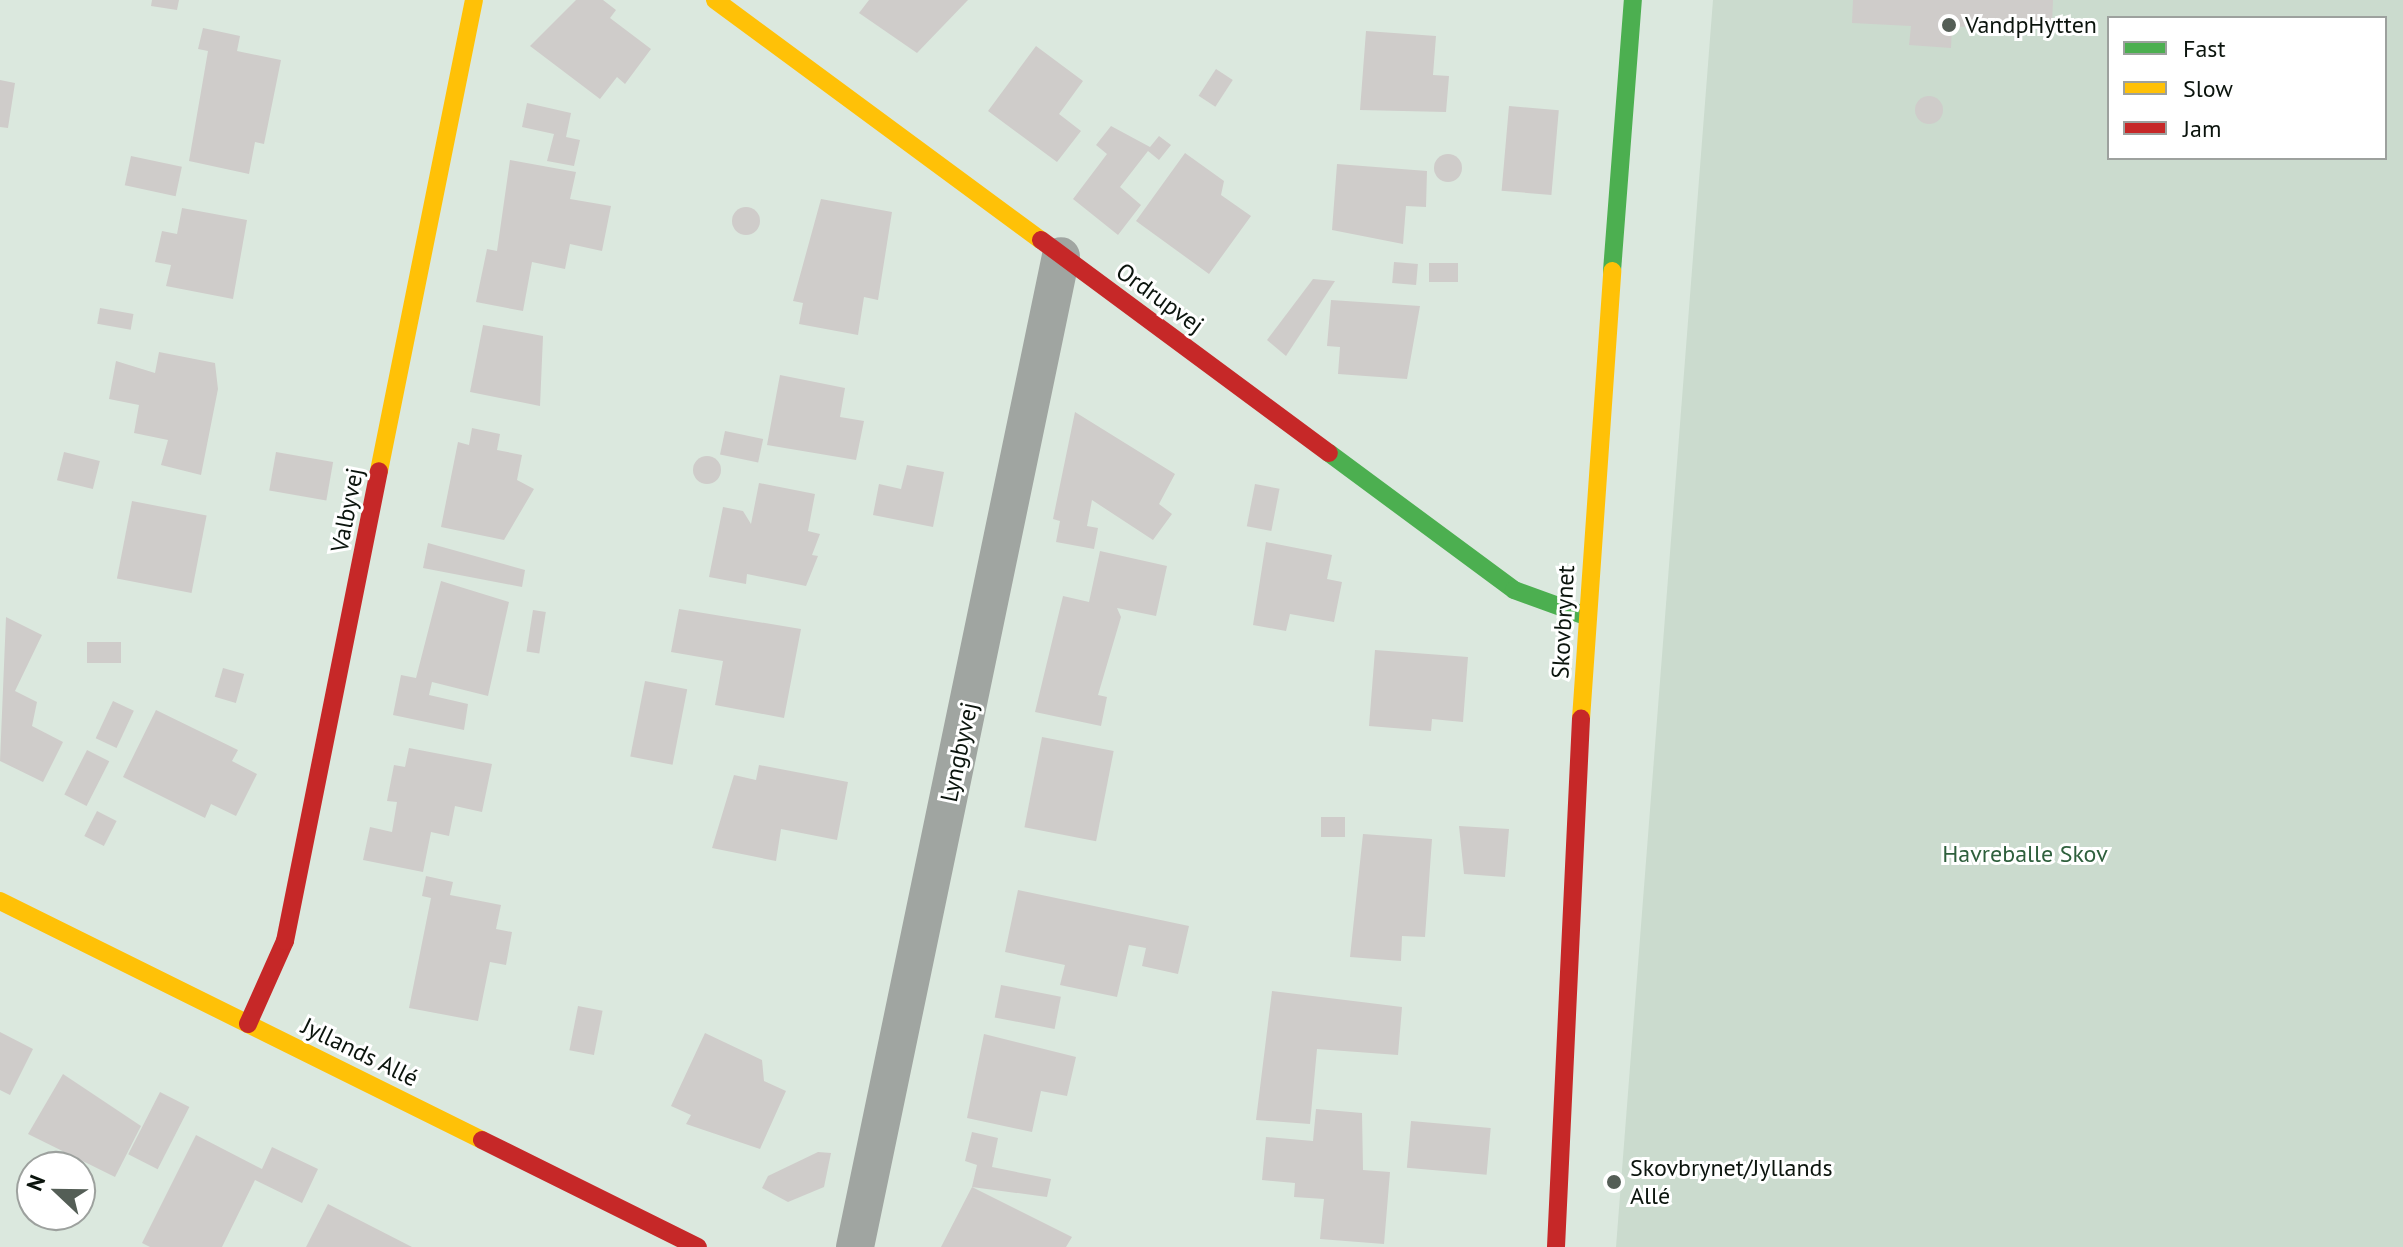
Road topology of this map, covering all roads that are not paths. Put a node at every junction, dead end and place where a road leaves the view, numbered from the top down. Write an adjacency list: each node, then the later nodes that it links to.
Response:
1 (474, 0): 7 (street, Valbyvej)
2 (715, 0): 4 (street, Ordrupvej)
3 (1633, 0): 5 (street, Skovbrynet)
4 (1061, 256): 5 (street, Ordrupvej); 9 (street, Lyngbyvej)
5 (1586, 616): 10 (street, Skovbrynet)
6 (0, 901): 7 (street, Jyllands Allé)
7 (248, 1024): 8 (street, Jyllands Allé)
8 (698, 1247)
9 (855, 1247)
10 (1556, 1247)

